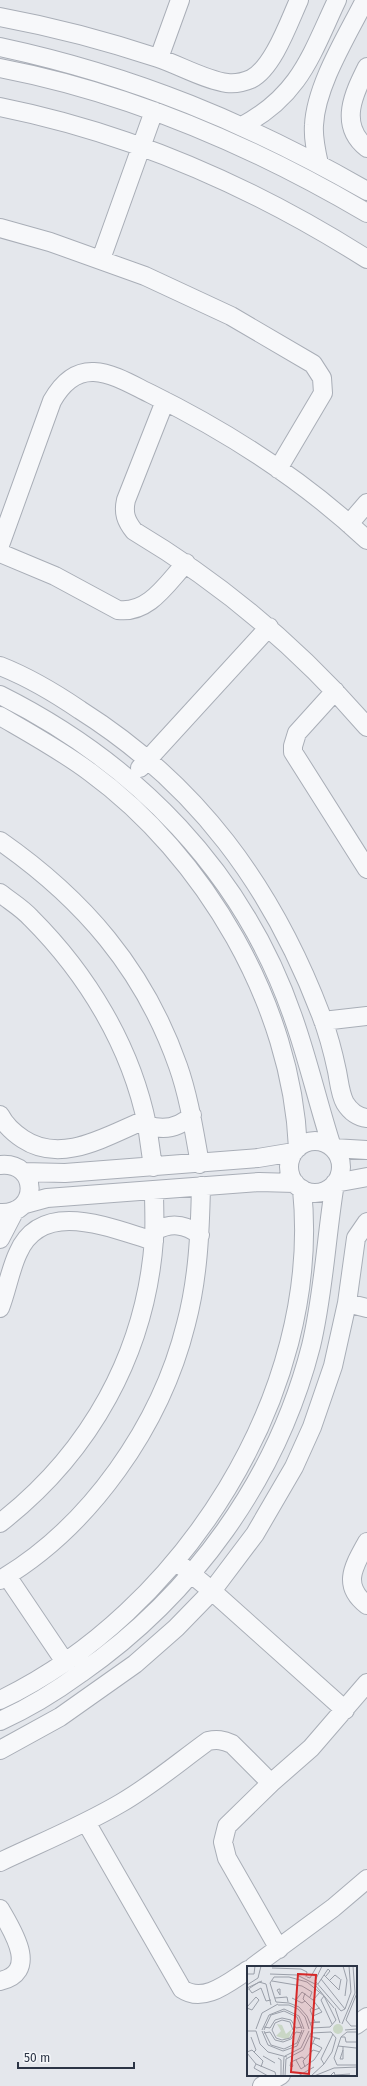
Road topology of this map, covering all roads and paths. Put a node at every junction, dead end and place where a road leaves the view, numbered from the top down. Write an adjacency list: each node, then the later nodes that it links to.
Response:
1 (180, 0): 7 (street)
2 (299, 0): 7 (street)
3 (337, 0): 12 (street)
4 (365, 0): 15 (street)
5 (0, 16): 7 (street)
6 (0, 47): 12 (street)
7 (159, 58)
8 (367, 67): 14 (street)
9 (0, 68): 11 (street)
10 (0, 107): 13 (street)
11 (154, 111): 13 (street); 17 (street)
12 (242, 126): 15 (street)
13 (141, 147): 19 (street); 20 (street)
14 (367, 148)
15 (319, 164): 16 (street)
16 (367, 191)
17 (367, 213)
18 (0, 228): 20 (street)
19 (367, 258)
20 (101, 259): 22 (street)
21 (164, 401): 22 (street); 26 (street); 28 (street)
22 (278, 469): 24 (street)
23 (367, 503): 24 (street)
24 (349, 524): 25 (street)
25 (367, 540)
26 (0, 545)
27 (0, 553): 28 (street)
28 (186, 563): 29 (street)
29 (269, 627): 31 (street); 35 (street)
30 (0, 666): 35 (street)
31 (335, 691): 34 (street); 38 (street)
32 (0, 695): 36 (street)
33 (0, 716): 47 (street)
34 (367, 727)
35 (148, 759): 36 (street); 41 (street)
36 (130, 779): 46 (street)
37 (0, 841): 43 (street)
38 (367, 869)
39 (0, 893): 45 (street)
40 (367, 1016): 41 (street)
41 (323, 1021): 44 (street)
42 (0, 1114): 45 (street)
43 (192, 1115): 45 (street); 50 (street)
44 (367, 1118)
45 (146, 1122): 51 (street)
46 (332, 1148): 47 (street); 48 (street); 53 (street)
47 (296, 1150): 50 (street); 55 (street)
48 (367, 1150)
49 (8, 1164): 51 (street); 57 (street)
50 (200, 1164): 51 (street)
51 (153, 1167)
52 (367, 1177): 53 (street)
53 (335, 1183): 55 (street); 68 (street)
54 (201, 1186): 55 (street); 56 (street); 59 (street)
55 (299, 1186): 67 (street)
56 (154, 1190): 57 (street); 60 (street)
57 (13, 1210): 61 (street)
58 (367, 1222): 62 (street)
59 (200, 1235): 60 (street); 69 (street)
60 (154, 1236): 63 (street); 65 (street)
61 (0, 1239)
62 (346, 1303): 64 (street); 70 (street)
63 (0, 1308)
64 (367, 1308)
65 (0, 1524)
66 (367, 1542): 71 (street)
67 (176, 1562): 68 (street); 72 (street)
68 (192, 1574): 70 (street); 76 (street)
69 (3, 1578): 72 (street)
70 (212, 1591): 75 (street); 77 (street)
71 (367, 1605)
72 (65, 1662): 74 (street)
73 (367, 1683): 75 (street)
74 (0, 1700)
75 (345, 1710): 78 (street)
76 (0, 1721)
77 (0, 1750)
78 (271, 1783): 79 (street); 83 (street)
79 (86, 1822): 80 (street); 85 (street)
80 (0, 1862)
81 (367, 1879): 83 (street)
82 (0, 1909): 86 (street)
83 (279, 1949): 84 (street)
84 (254, 1966)
85 (247, 1971)
86 (0, 1981)
87 (367, 2017): 88 (street)
88 (357, 2024)
89 (279, 2076): 90 (street)
90 (262, 2086)

